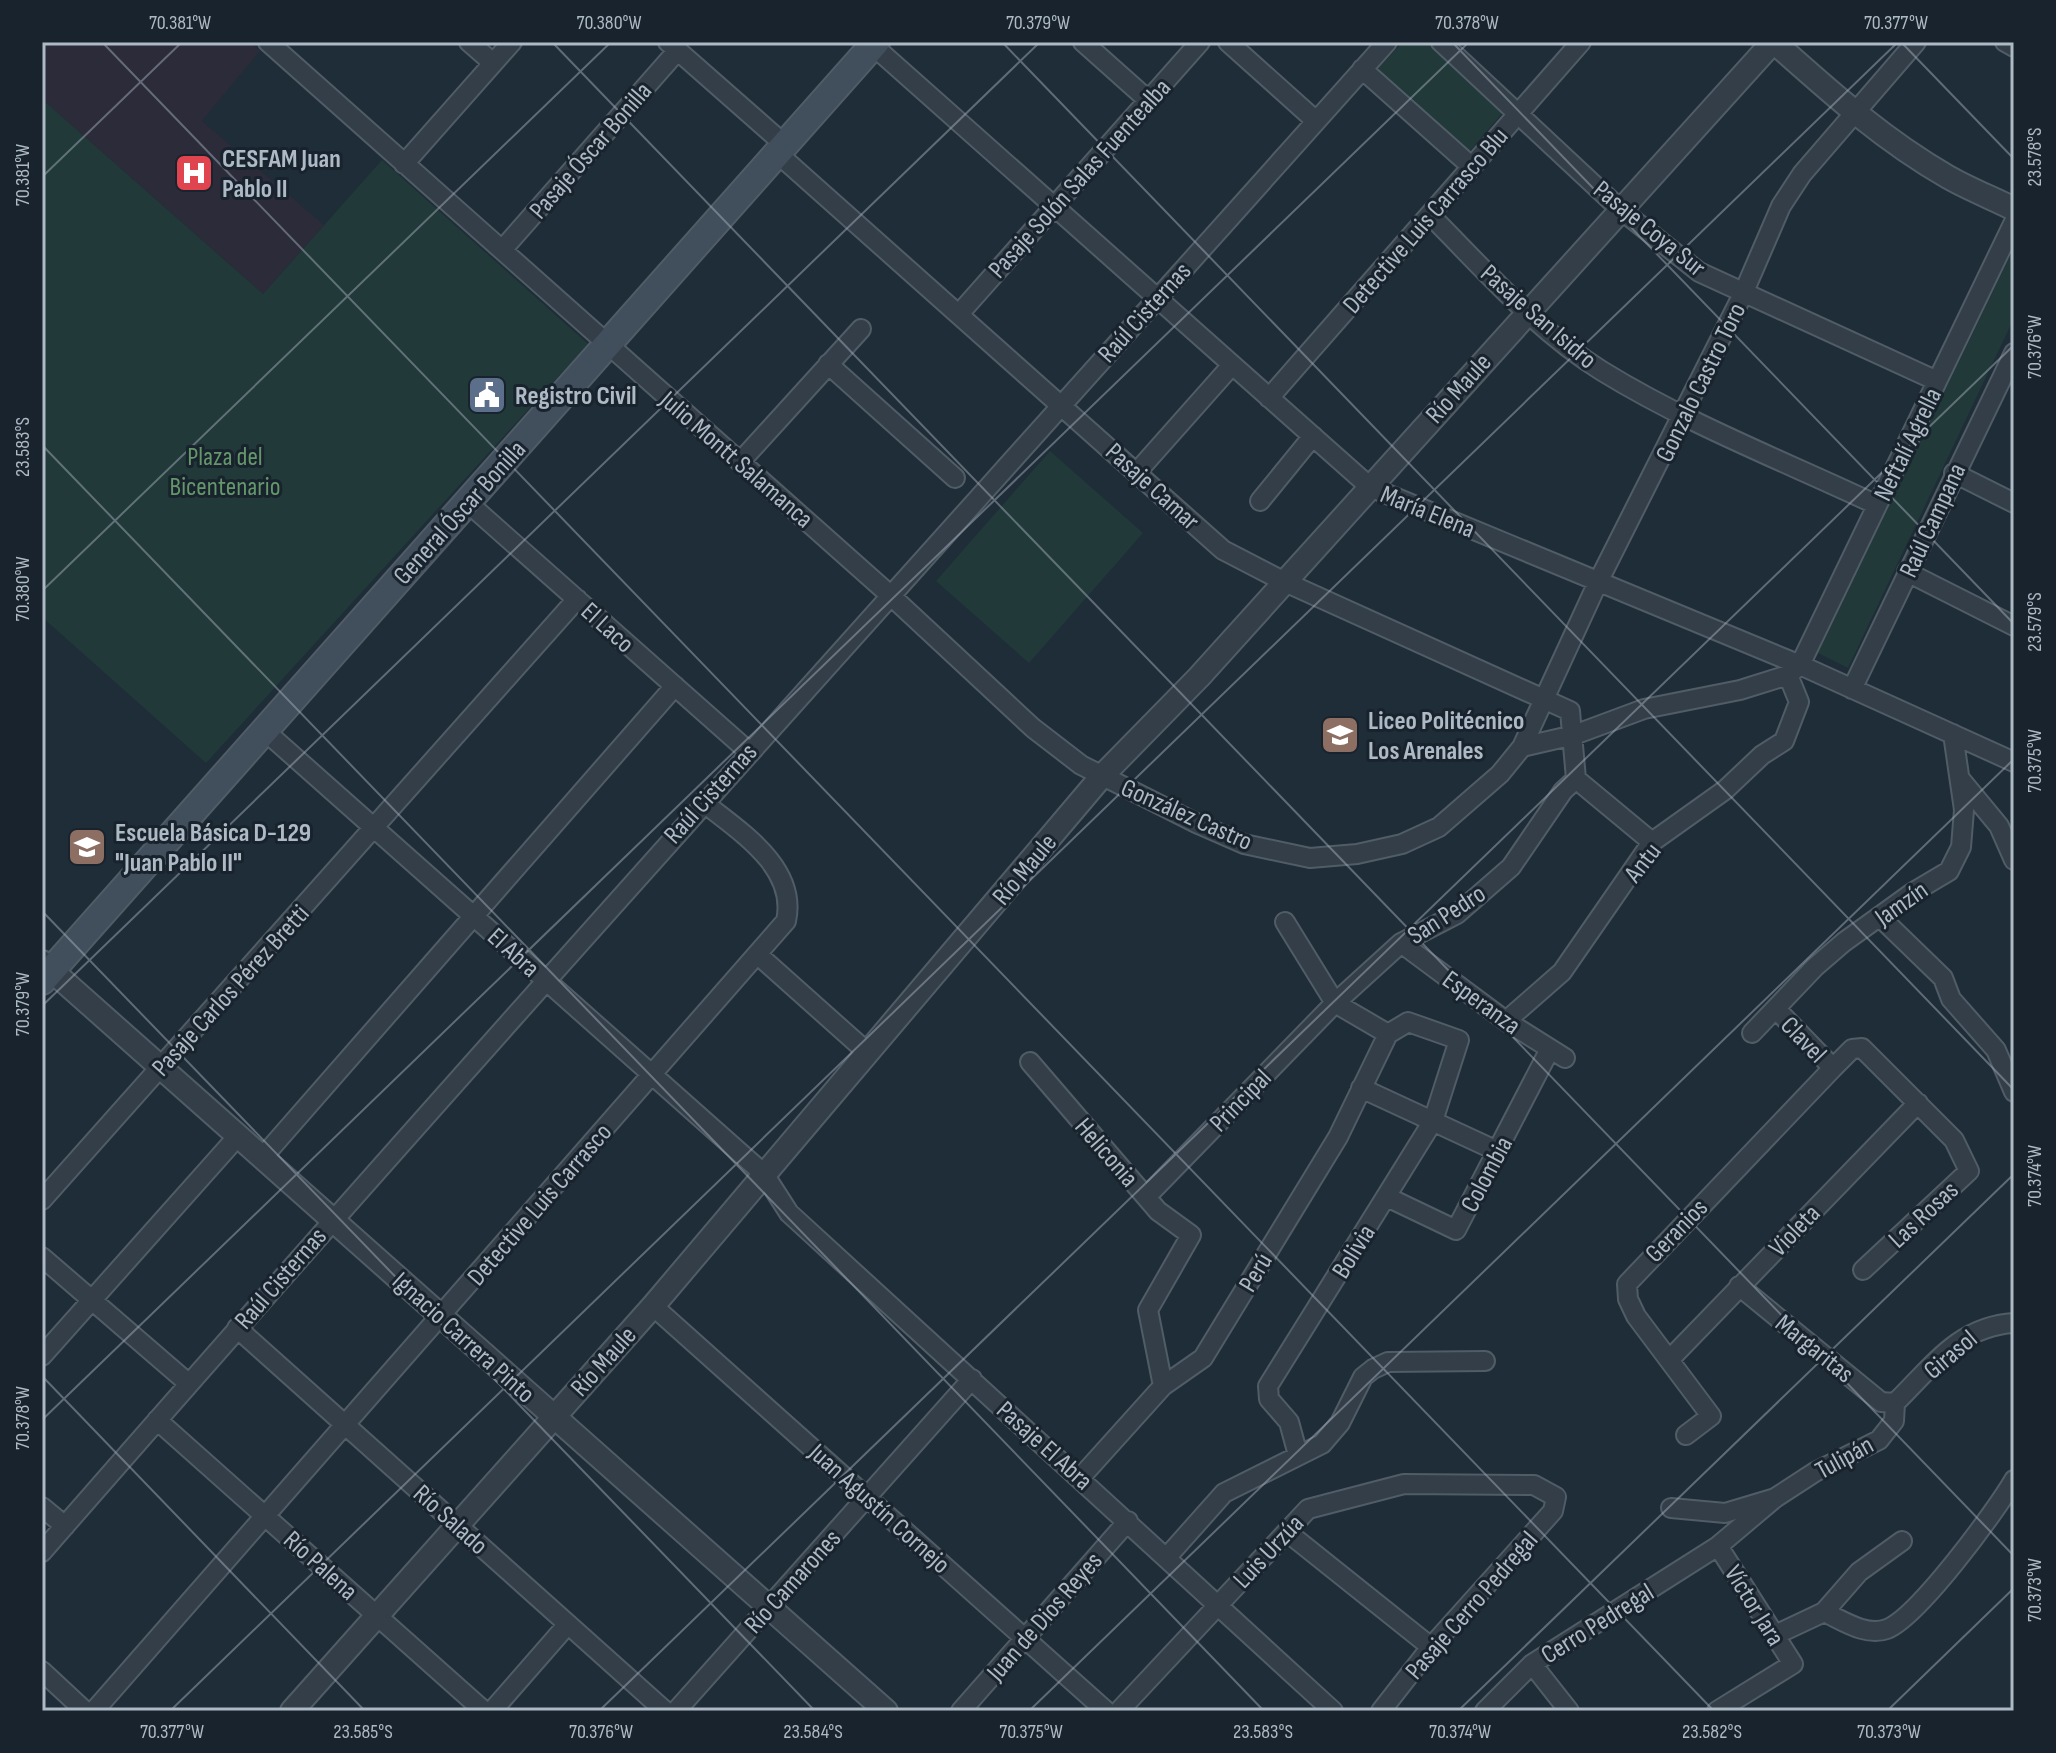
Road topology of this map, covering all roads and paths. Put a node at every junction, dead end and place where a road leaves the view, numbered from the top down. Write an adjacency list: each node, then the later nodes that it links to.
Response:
1 (268, 42): 23 (street, Julio Montt Salamanca)
2 (469, 42): 16 (street)
3 (512, 42): 16 (street)
4 (1083, 42): 18 (street)
5 (1200, 42): 18 (street, Pasaje Solón Salas Fuentealba)
6 (1228, 42): 21 (street)
7 (1387, 42): 17 (street, Raúl Cisternas)
8 (1441, 42): 19 (street, Pasaje Coya Sur)
9 (1581, 42): 19 (street, Detective Luis Carrasco Blu)
10 (1773, 42): 20 (street); 27 (street, Río Maule)
11 (1916, 42): 20 (street, Gonzalo Castro Toro)
12 (2005, 42): 15 (street)
13 (873, 43): 22 (main road, General Óscar Bonilla); 25 (street, María Elena)
14 (673, 46): 22 (street, Pasaje Camar); 30 (street, Pasaje Óscar Bonilla)
15 (2014, 47)
16 (493, 63): 23 (street)
17 (1362, 69): 21 (street, Raúl Cisternas); 24 (street)
18 (1148, 100): 25 (street, Pasaje Solón Salas Fuentealba)
19 (1520, 112): 24 (street, Detective Luis Carrasco Blu); 27 (street, Pasaje Coya Sur)
20 (1855, 114): 26 (street); 31 (street, Gonzalo Castro Toro)
21 (1316, 121): 32 (street, Raúl Cisternas)
22 (781, 149): 34 (street, Pasaje Camar); 36 (main road, General Óscar Bonilla)
23 (404, 164): 30 (street, Julio Montt Salamanca)
24 (1472, 167): 28 (street, Detective Luis Carrasco Blu)
25 (1053, 206): 32 (street, María Elena); 34 (street, Pasaje Solón Salas Fuentealba)
26 (2014, 209)
27 (1621, 210): 31 (street, Pasaje Coya Sur); 33 (street, Río Maule)
28 (1430, 215): 33 (street, Pasaje San Isidro); 41 (street, Detective Luis Carrasco Blu)
29 (2014, 222): 40 (street, Neftalí Agrella)
30 (502, 250): 36 (street, Julio Montt Salamanca)
31 (1743, 294): 40 (street, Pasaje Coya Sur); 43 (street, Gonzalo Castro Toro)
32 (1157, 298): 39 (street, María Elena); 42 (street, Raúl Cisternas)
33 (1527, 312): 43 (street, Pasaje San Isidro); 49 (street, Río Maule)
34 (959, 314): 42 (street, Pasaje Camar)
35 (861, 329): 38 (street)
36 (608, 344): 45 (street, Julio Montt Salamanca); 51 (main road, General Óscar Bonilla)
37 (2013, 358): 47 (street, Raúl Campana)
38 (828, 364): 45 (street); 48 (street)
39 (1232, 365): 41 (street, María Elena); 46 (street)
40 (1937, 381): 53 (street, Neftalí Agrella)
41 (1269, 398): 44 (street, María Elena)
42 (1062, 405): 46 (street, Pasaje Camar); 57 (street, Raúl Cisternas)
43 (1684, 414): 53 (street, Pasaje San Isidro); 56 (street, Gonzalo Castro Toro)
44 (1313, 436): 49 (street, María Elena); 50 (street)
45 (740, 462): 57 (street, Julio Montt Salamanca)
46 (1137, 472): 55 (street, Pasaje Camar)
47 (1954, 473): 52 (street); 54 (street, Raúl Campana)
48 (955, 478)
49 (1370, 487): 55 (street, Río Maule); 56 (street, María Elena)
50 (1260, 501)
51 (467, 502): 58 (street, El Laco); 64 (main road, General Óscar Bonilla)
52 (2014, 503)
53 (1877, 505): 60 (street, Neftalí Agrella)
54 (1907, 572): 59 (street); 62 (street, Raúl Campana)
55 (1285, 582): 63 (street, Pasaje Camar); 70 (street, Río Maule)
56 (1598, 582): 60 (street, María Elena); 63 (street, Gonzalo Castro Toro)
57 (890, 595): 68 (street, Raúl Cisternas); 70 (street, Julio Montt Salamanca)
58 (577, 599): 61 (street, El Laco); 74 (street, Pasaje Carlos Pérez Bretti)
59 (2014, 626)
60 (1794, 670): 62 (street, María Elena); 66 (street); 75 (street, Antu)
61 (675, 686): 68 (street, El Laco); 77 (street)
62 (1852, 689): 65 (street, María Elena)
63 (1544, 697): 66 (street, Pasaje Camar); 67 (street, Gonzalo Castro Toro)
64 (265, 731): 74 (street, El Abra); 82 (main road, General Óscar Bonilla)
65 (1953, 734): 69 (street, María Elena); 72 (street, Jamzín)
66 (1574, 735): 67 (street); 71 (street)
67 (1522, 747): 70 (street, González Castro)
68 (748, 751): 73 (street, Raúl Cisternas)
69 (2013, 758)
70 (1102, 776): 90 (street, Río Maule)
71 (1576, 779): 75 (street); 80 (street, San Pedro)
72 (1960, 780): 76 (street); 78 (street, Jamzín)
73 (703, 802): 81 (street, Detective Luis Carrasco); 83 (street, Raúl Cisternas)
74 (374, 828): 77 (street, El Abra); 93 (street, Pasaje Carlos Pérez Bretti)
75 (1652, 842): 86 (street, Antu)
76 (2014, 860)
77 (474, 917): 83 (street, El Abra); 102 (street)
78 (1880, 917): 85 (street, Jamzín); 97 (street)
79 (1285, 922): 84 (street)
80 (1401, 943): 84 (street, San Pedro); 86 (street, Esperanza)
81 (757, 954): 90 (street); 95 (street, Detective Luis Carrasco)
82 (45, 971): 93 (street, Ignacio Carrera Pinto)
83 (544, 979): 95 (street, El Abra); 107 (street, Raúl Cisternas)
84 (1335, 1003): 88 (street); 104 (street, Principal)
85 (1776, 1009): 87 (street, Jamzín); 94 (street, Clavel)
86 (1506, 1021): 91 (street, Esperanza)
87 (1752, 1033)
88 (1388, 1034): 96 (street, Perú); 99 (street, Bolivia)
89 (1862, 1048): 94 (street, Geranios); 98 (street, Las Rosas)
90 (868, 1053): 103 (street, Río Maule)
91 (1558, 1053): 101 (street, Colombia)
92 (1030, 1062): 104 (street, Heliconia)
93 (161, 1067): 100 (street, Ignacio Carrera Pinto); 106 (street, Pasaje Carlos Pérez Bretti)
94 (1833, 1068): 117 (street, Geranios)
95 (652, 1075): 103 (street, El Abra); 113 (street, Detective Luis Carrasco)
96 (1361, 1088): 99 (street); 121 (street, Perú)
97 (2014, 1092)
98 (1918, 1103): 109 (street, Las Rosas); 110 (street, Violeta)
99 (1433, 1121): 101 (street); 105 (street, Bolivia)
100 (238, 1136): 102 (street, Ignacio Carrera Pinto); 111 (street)
101 (1497, 1151): 105 (street, Colombia)
102 (262, 1158): 107 (street, Ignacio Carrera Pinto)
103 (764, 1174): 112 (street, Río Maule); 119 (street, Pasaje El Abra)
104 (1146, 1197): 121 (street, Heliconia)
105 (1387, 1197): 127 (street, Bolivia)
106 (42, 1200)
107 (331, 1219): 113 (street, Ignacio Carrera Pinto); 115 (street, Raúl Cisternas)
108 (42, 1257): 111 (street)
109 (1863, 1270)
110 (1739, 1286): 117 (street, Violeta); 122 (street, Margaritas)
111 (92, 1300): 116 (street); 120 (street)
112 (653, 1306): 123 (street, Río Maule); 130 (street, Juan Agustín Cornejo)
113 (440, 1316): 123 (street, Ignacio Carrera Pinto); 125 (street, Detective Luis Carrasco)
114 (2014, 1323): 122 (street, Girasol)
115 (237, 1328): 120 (street, Raúl Cisternas); 125 (street, Río Salado)
116 (42, 1356)
117 (1671, 1358): 126 (street, Geranios)
118 (1485, 1361): 127 (street)
119 (972, 1379): 128 (street, Pasaje El Abra); 130 (street, Río Camarones)
120 (188, 1383): 124 (street, Raúl Cisternas)
121 (1163, 1386): 128 (street, Perú)
122 (1895, 1403): 132 (street, Tulipán)
123 (553, 1416): 138 (street, Río Maule); 145 (street, Ignacio Carrera Pinto)
124 (157, 1420): 135 (street, Río Palena); 137 (street, Raúl Cisternas)
125 (346, 1425): 135 (street, Detective Luis Carrasco); 138 (street, Río Salado)
126 (1686, 1435)
127 (1298, 1455): 143 (street)
128 (1081, 1477): 136 (street, Pasaje El Abra)
129 (2014, 1480): 146 (street)
130 (867, 1497): 145 (street, Río Camarones); 150 (street, Juan Agustín Cornejo)
131 (1556, 1497): 139 (street, Luis Urzúa); 151 (street, Pasaje Cerro Pedregal)
132 (1775, 1498): 134 (street, Tulipán); 141 (street, Tulipán)
133 (42, 1507): 137 (street)
134 (1671, 1508)
135 (266, 1516): 147 (street, Río Palena); 155 (street, Detective Luis Carrasco)
136 (1128, 1521): 143 (street, Pasaje El Abra); 150 (street, Juan de Dios Reyes)
137 (65, 1526): 142 (street, Raúl Cisternas)
138 (458, 1526): 147 (street, Río Maule); 148 (street, Río Salado)
139 (1287, 1532): 144 (street, Luis Urzúa); 151 (street)
140 (1902, 1541): 146 (street)
141 (1718, 1546): 149 (street, Víctor Jara); 152 (street, Cerro Pedregal)
142 (42, 1552)
143 (1167, 1557): 144 (street, Pasaje El Abra)
144 (1219, 1603): 164 (street, Luis Urzúa); 165 (street, Pasaje El Abra)
145 (769, 1607): 160 (street, Río Camarones); 161 (street, Ignacio Carrera Pinto)
146 (1824, 1612): 149 (street)
147 (378, 1616): 156 (street, Río Maule); 157 (street, Río Palena)
148 (568, 1624): 158 (street); 159 (street, Río Salado)
149 (1775, 1635): 169 (street, Víctor Jara)
150 (1025, 1638): 162 (street, Juan de Dios Reyes); 163 (street, Juan Agustín Cornejo)
151 (1431, 1647): 166 (street, Pasaje Cerro Pedregal)
152 (1532, 1664): 167 (street, Cerro Pedregal); 168 (street)
153 (42, 1671): 154 (street)
154 (85, 1711)
155 (94, 1711)
156 (292, 1711)
157 (484, 1711)
158 (492, 1711)
159 (665, 1711)
160 (676, 1711)
161 (886, 1711)
162 (961, 1711)
163 (1106, 1711)
164 (1119, 1711)
165 (1333, 1711)
166 (1381, 1711)
167 (1485, 1711)
168 (1569, 1711)
169 (1717, 1711)

